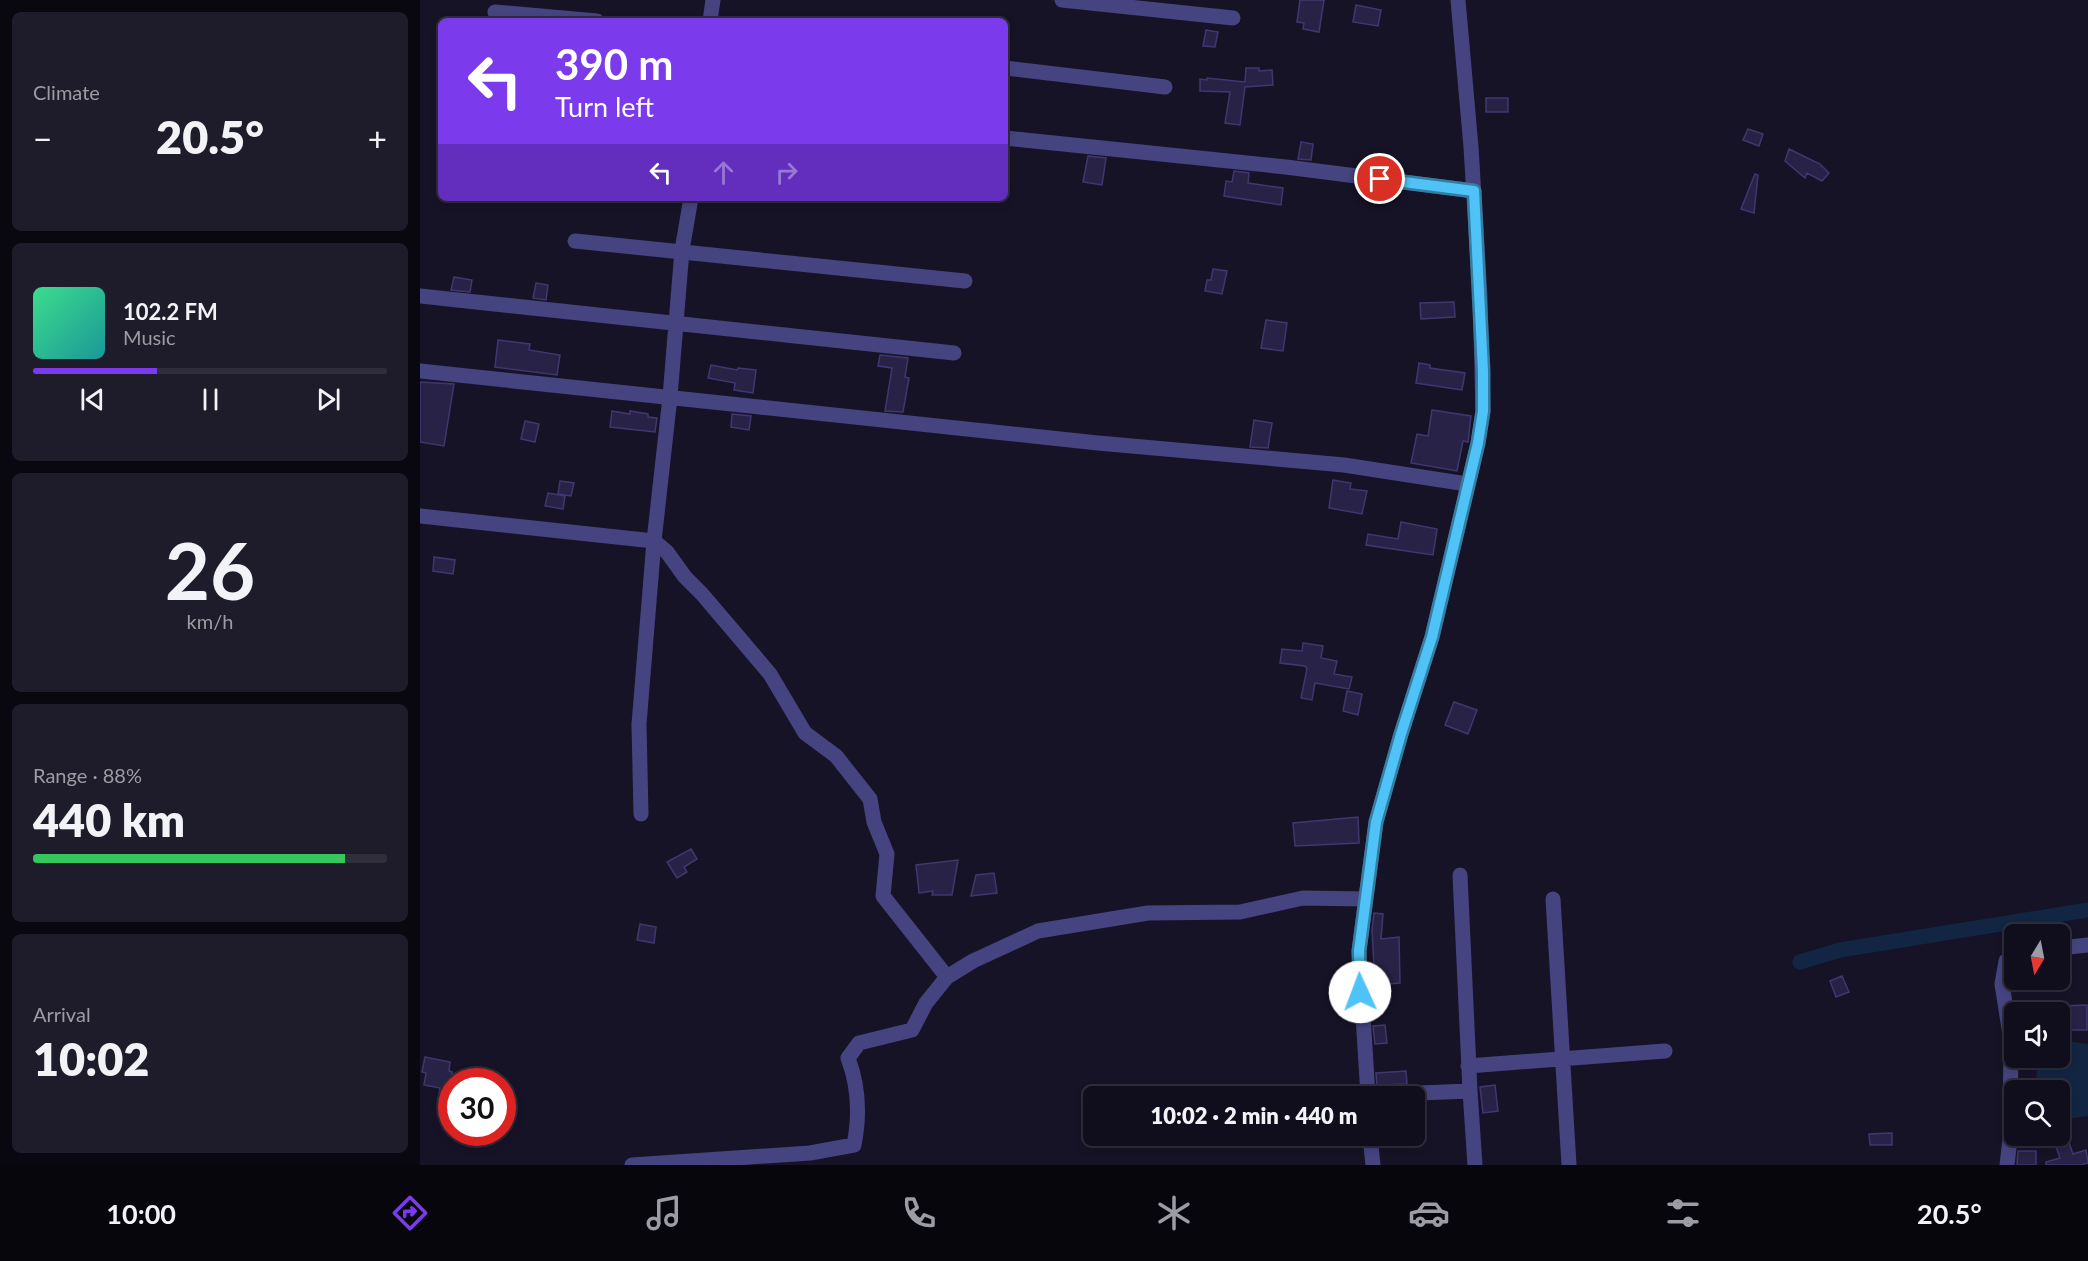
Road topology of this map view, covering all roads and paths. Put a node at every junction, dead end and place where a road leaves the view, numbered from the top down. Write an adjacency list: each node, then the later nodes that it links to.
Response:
1 (713, 0): 6 (street)
2 (1062, 0): 7 (street)
3 (1458, 0): 11 (street)
4 (496, 11): 5 (street)
5 (567, 18)
6 (710, 18)
7 (1233, 18)
8 (1008, 68): 9 (street)
9 (1166, 87)
10 (1008, 138): 11 (street)
11 (1474, 191): 21 (street)
12 (690, 201): 14 (street)
13 (575, 241): 14 (street)
14 (682, 250): 15 (street); 17 (street)
15 (965, 281)
16 (420, 296): 17 (street)
17 (676, 323): 18 (street); 20 (street)
18 (954, 353)
19 (420, 371): 20 (street)
20 (670, 397): 21 (street); 23 (street)
21 (1467, 484): 26 (street)
22 (420, 516): 23 (street)
23 (654, 541): 24 (street); 31 (street)
24 (641, 814)
25 (1460, 875): 34 (street)
26 (1366, 899): 31 (street); 35 (street)
27 (1553, 899): 33 (street)
28 (2088, 945): 29 (street)
29 (2070, 947)
30 (2004, 972): 43 (street)
31 (947, 977): 39 (street)
32 (1665, 1051): 33 (street)
33 (1563, 1059): 34 (street); 42 (street)
34 (1468, 1066): 36 (street)
35 (1367, 1086)
36 (1470, 1091): 37 (street); 41 (street)
37 (1425, 1093)
38 (1372, 1146): 40 (street)
39 (632, 1165)
40 (1373, 1165)
41 (1475, 1165)
42 (1569, 1165)
43 (2007, 1165)

